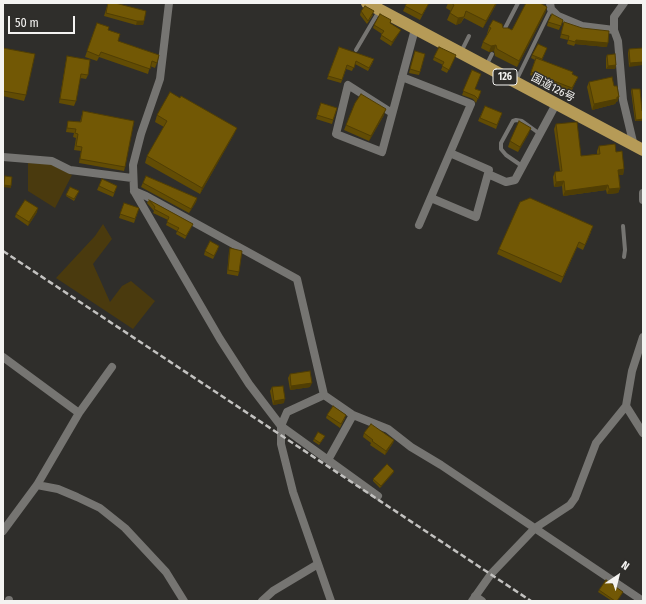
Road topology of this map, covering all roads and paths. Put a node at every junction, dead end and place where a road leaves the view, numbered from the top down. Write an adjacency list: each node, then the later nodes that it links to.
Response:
1 (169, 3): 25 (street)
2 (367, 3): 6 (highway, 国道126号 / 126)
3 (518, 3): 9 (lane)
4 (624, 3): 8 (street)
5 (550, 6): 8 (street); 16 (lane)
6 (383, 9): 7 (highway, 国道126号 / 126); 11 (lane)
7 (423, 30): 12 (highway, 国道126号 / 126); 15 (street)
8 (614, 30): 20 (street)
9 (503, 32)
10 (469, 36): 12 (lane)
11 (356, 50)
12 (461, 53): 14 (highway, 国道126号 / 126)
13 (492, 54): 14 (lane)
14 (486, 66): 16 (highway, 国道126号 / 126)
15 (402, 77): 18 (street); 21 (street)
16 (515, 82): 17 (highway, 国道126号 / 126)
17 (556, 104): 19 (street); 20 (highway, 国道126号 / 126)
18 (392, 113): 18 (street)
19 (540, 134): 23 (street); 23 (lane)
20 (639, 148)
21 (450, 153): 24 (street); 28 (street)
22 (3, 157): 25 (street)
23 (523, 166): 24 (street)
24 (488, 174): 28 (street)
25 (132, 178): 26 (street)
26 (134, 191): 36 (street); 40 (street)
27 (643, 193): 29 (street)
28 (431, 198): 30 (street)
29 (643, 200)
30 (419, 225)
31 (623, 226): 32 (lane)
32 (624, 256)
33 (643, 337): 37 (street)
34 (3, 357): 38 (street)
35 (112, 367): 38 (street)
36 (324, 395): 39 (street); 40 (street)
37 (626, 406): 41 (street); 45 (street)
38 (79, 413): 43 (street)
39 (353, 414): 42 (street); 45 (street)
40 (281, 426): 42 (street); 47 (street)
41 (643, 434)
42 (328, 460): 44 (street)
43 (37, 485): 46 (street); 50 (street)
44 (378, 496)
45 (535, 528): 48 (street); 49 (street)
46 (3, 531)
47 (318, 564): 51 (street); 52 (street)
48 (477, 600)
49 (643, 600)
50 (184, 601)
51 (262, 601)
52 (331, 601)

